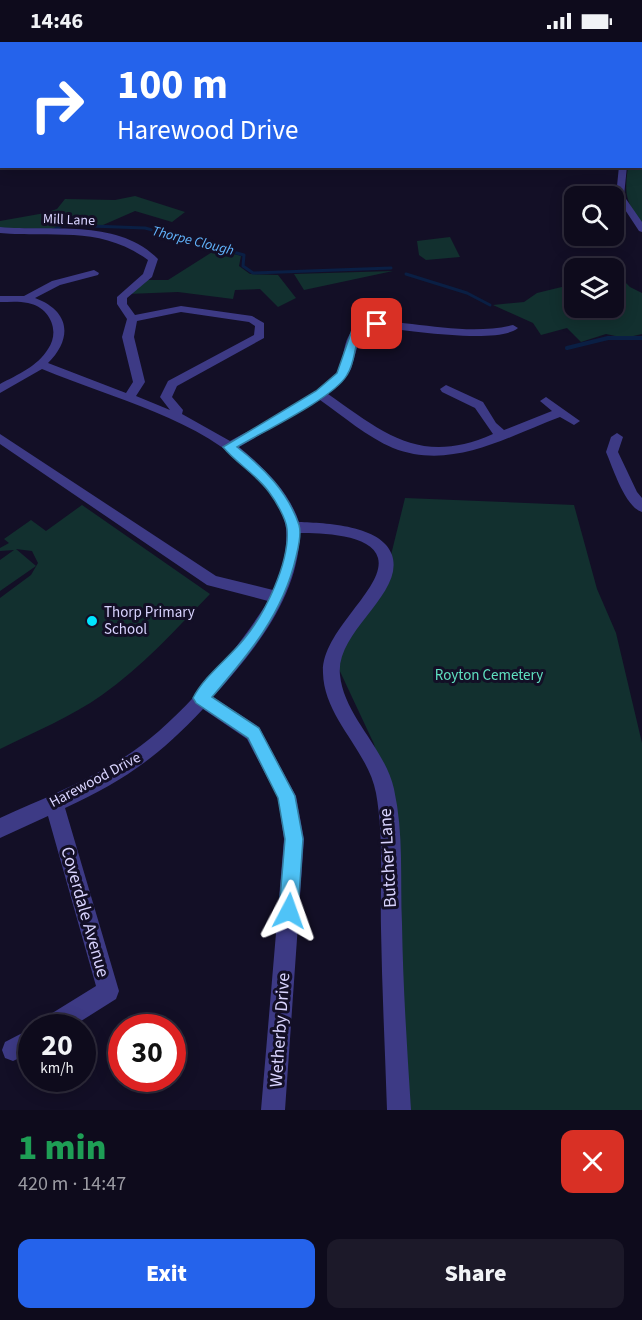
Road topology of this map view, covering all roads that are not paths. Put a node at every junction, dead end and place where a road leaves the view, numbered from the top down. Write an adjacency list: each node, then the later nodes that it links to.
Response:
1 (623, 168): 2 (street)
2 (642, 229)
3 (0, 230): 7 (street, Mill Lane)
4 (94, 273): 6 (street)
5 (0, 299): 6 (street)
6 (25, 300): 9 (street)
7 (132, 319): 13 (street, Mill Lane); 16 (street)
8 (513, 328): 12 (street)
9 (40, 364): 10 (street); 13 (street)
10 (0, 389)
11 (446, 389): 18 (street)
12 (320, 394): 18 (street); 21 (street)
13 (130, 396): 16 (street)
14 (546, 400): 15 (street)
15 (561, 412): 17 (street); 18 (street)
16 (175, 416): 21 (street)
17 (574, 422)
18 (503, 436)
19 (617, 437): 22 (street)
20 (4, 445): 24 (street)
21 (229, 447): 23 (street)
22 (642, 507)
23 (293, 527): 24 (street, Harewood Drive); 30 (street, Butcher Lane)
24 (277, 597): 25 (street, Harewood Drive)
25 (201, 698): 26 (street, Harewood Drive); 29 (street, Wetherby Drive)
26 (54, 802): 27 (street, Harewood Drive); 28 (street, Coverdale Avenue)
27 (0, 828)
28 (72, 1014)
29 (273, 1110)
30 (399, 1110)

